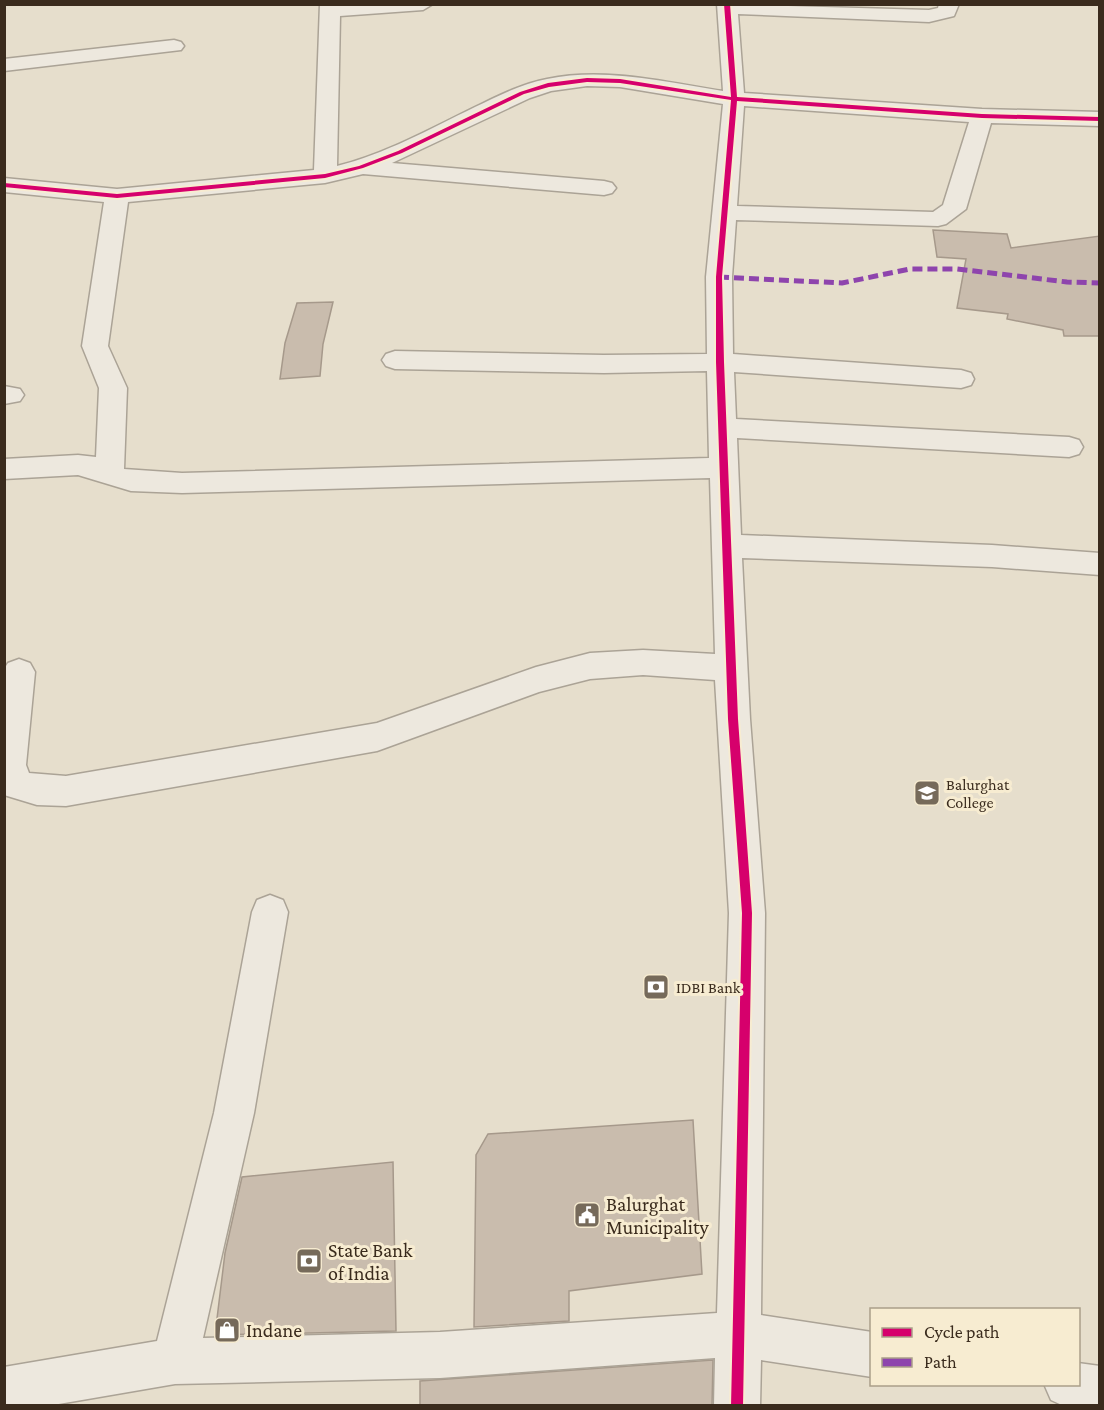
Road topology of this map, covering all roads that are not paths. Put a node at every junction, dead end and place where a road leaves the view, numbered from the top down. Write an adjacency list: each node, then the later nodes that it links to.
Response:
1 (423, 4): 4 (street)
2 (949, 4): 3 (street)
3 (728, 6): 7 (street)
4 (330, 8): 11 (street)
5 (174, 46): 6 (street)
6 (4, 65)
7 (734, 99): 8 (street); 10 (street); 15 (street)
8 (982, 116): 9 (street); 15 (street)
9 (1100, 119)
10 (361, 167): 11 (street); 13 (street)
11 (325, 176): 14 (street)
12 (4, 185): 14 (street)
13 (604, 188)
14 (117, 196): 23 (street)
15 (724, 213): 17 (street)
16 (395, 360): 17 (street)
17 (720, 362): 18 (street); 19 (street)
18 (962, 380)
19 (723, 428): 20 (street); 21 (street)
20 (1069, 447)
21 (724, 468): 23 (street); 24 (street)
22 (4, 469): 23 (street)
23 (109, 476)
24 (727, 546): 25 (street); 26 (street)
25 (1100, 564)
26 (732, 668): 28 (street); 30 (street)
27 (19, 672): 28 (street)
28 (10, 793)
29 (270, 912): 32 (street)
30 (739, 1334): 31 (street); 32 (street); 36 (street)
31 (870, 1354)
32 (175, 1361): 35 (street)
33 (1080, 1386): 34 (street)
34 (1100, 1389)
35 (4, 1390)
36 (737, 1406)

